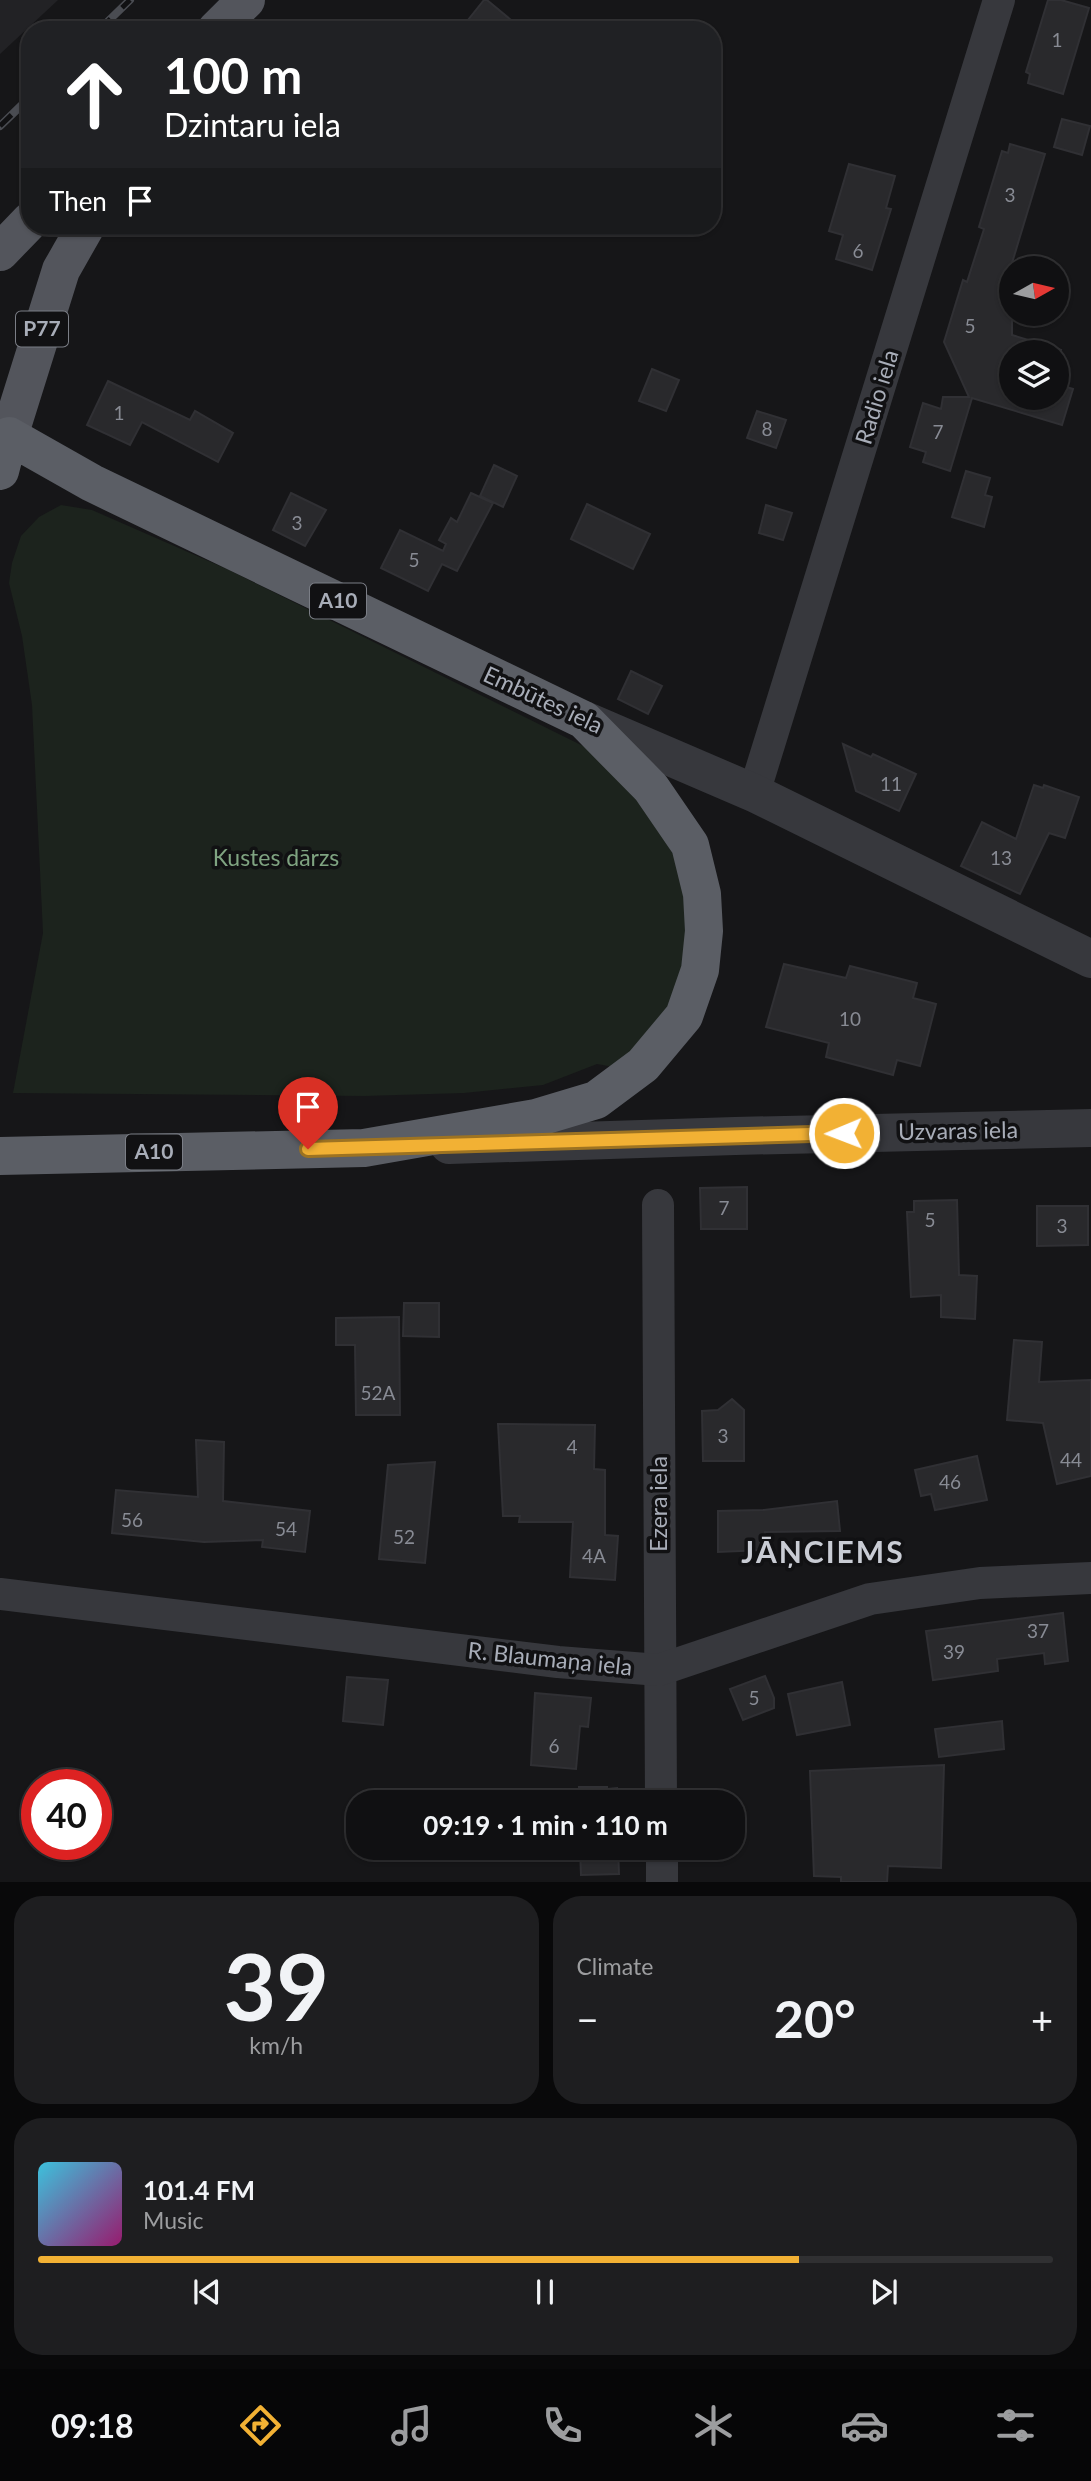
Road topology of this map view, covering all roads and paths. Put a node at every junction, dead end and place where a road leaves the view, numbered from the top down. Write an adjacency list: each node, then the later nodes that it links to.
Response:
1 (246, 0): 3 (main road)
2 (999, 0): 9 (street, Radio iela)
3 (225, 21)
4 (21, 230): 6 (main road)
5 (81, 235): 7 (main road, P77)
6 (0, 252)
7 (3, 446): 8 (highway, Embūtes iela / A10)
8 (584, 720): 9 (street, Embūtes iela); 12 (highway, A10)
9 (754, 793): 10 (street, Embūtes iela)
10 (1091, 959)
11 (1091, 1128): 12 (street, Uzvaras iela)
12 (364, 1148): 13 (highway, A10)
13 (0, 1156)
14 (658, 1205): 17 (street, Ezera iela)
15 (1091, 1578): 17 (street, R. Blaumaņa iela)
16 (0, 1594): 17 (street, R. Blaumaņa iela)
17 (659, 1670): 18 (street, Ezera iela)
18 (661, 1790)
19 (662, 1860): 20 (street)
20 (662, 1882)

